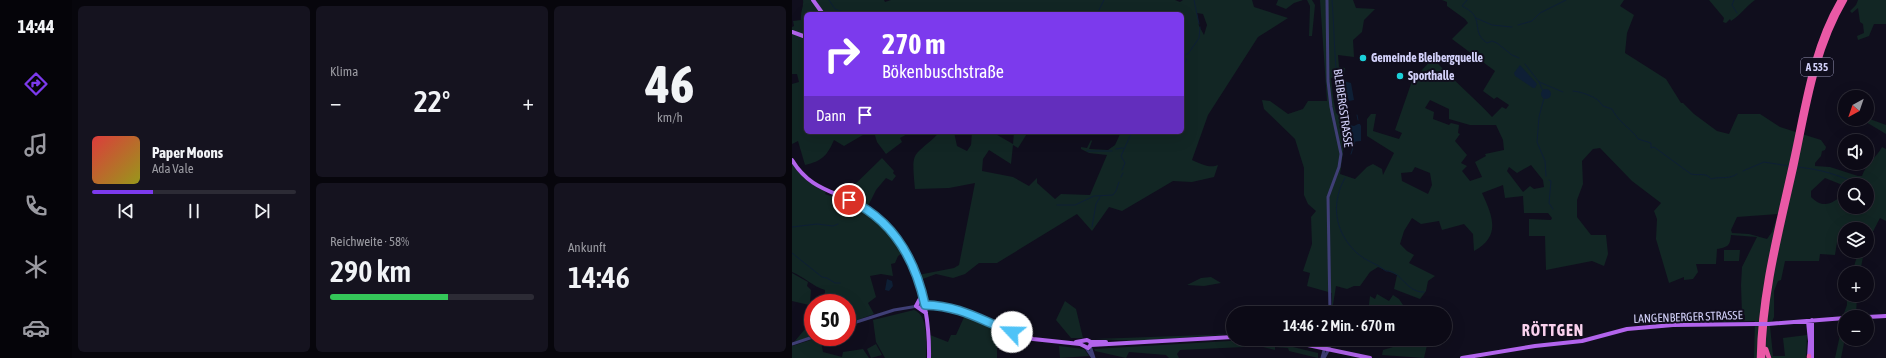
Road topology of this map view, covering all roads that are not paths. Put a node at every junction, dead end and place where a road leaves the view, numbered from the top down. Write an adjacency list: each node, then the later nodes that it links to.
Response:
1 (814, 0): 5 (main road)
2 (1327, 0): 15 (street, BLEIBERGSTRASSE)
3 (1840, 0): 8 (highway, A 535)
4 (1845, 0): 8 (highway, A 535)
5 (822, 12)
6 (792, 32): 7 (main road)
7 (804, 37)
8 (1799, 137): 10 (highway, A 535)
9 (792, 160): 11 (main road)
10 (1786, 197): 24 (highway, A 535); 35 (highway, A 535)
11 (922, 295): 12 (main road); 14 (main road)
12 (925, 305): 13 (main road); 14 (street); 16 (main road)
13 (935, 305): 16 (main road); 26 (main road)
14 (916, 306): 16 (main road); 21 (street)
15 (1330, 306)
16 (926, 314): 30 (main road)
17 (1886, 316): 18 (main road)
18 (1874, 317)
19 (1838, 318): 20 (main road, LANGENBERGER STRASSE)
20 (1810, 320): 34 (main road, LANGENBERGER STRASSE, bridge); 38 (main road)
21 (856, 322)
22 (1226, 337): 26 (main road)
23 (804, 340): 25 (street)
24 (1763, 341): 36 (highway, A 535); 37 (highway)
25 (792, 344)
26 (1088, 345): 31 (street)
27 (1313, 346): 29 (main road)
28 (1328, 346): 29 (street)
29 (1327, 349): 32 (street); 33 (main road)
30 (929, 358)
31 (1093, 358)
32 (1323, 358)
33 (1370, 358)
34 (1462, 358)
35 (1758, 358)
36 (1763, 358)
37 (1769, 358)
38 (1810, 358)

